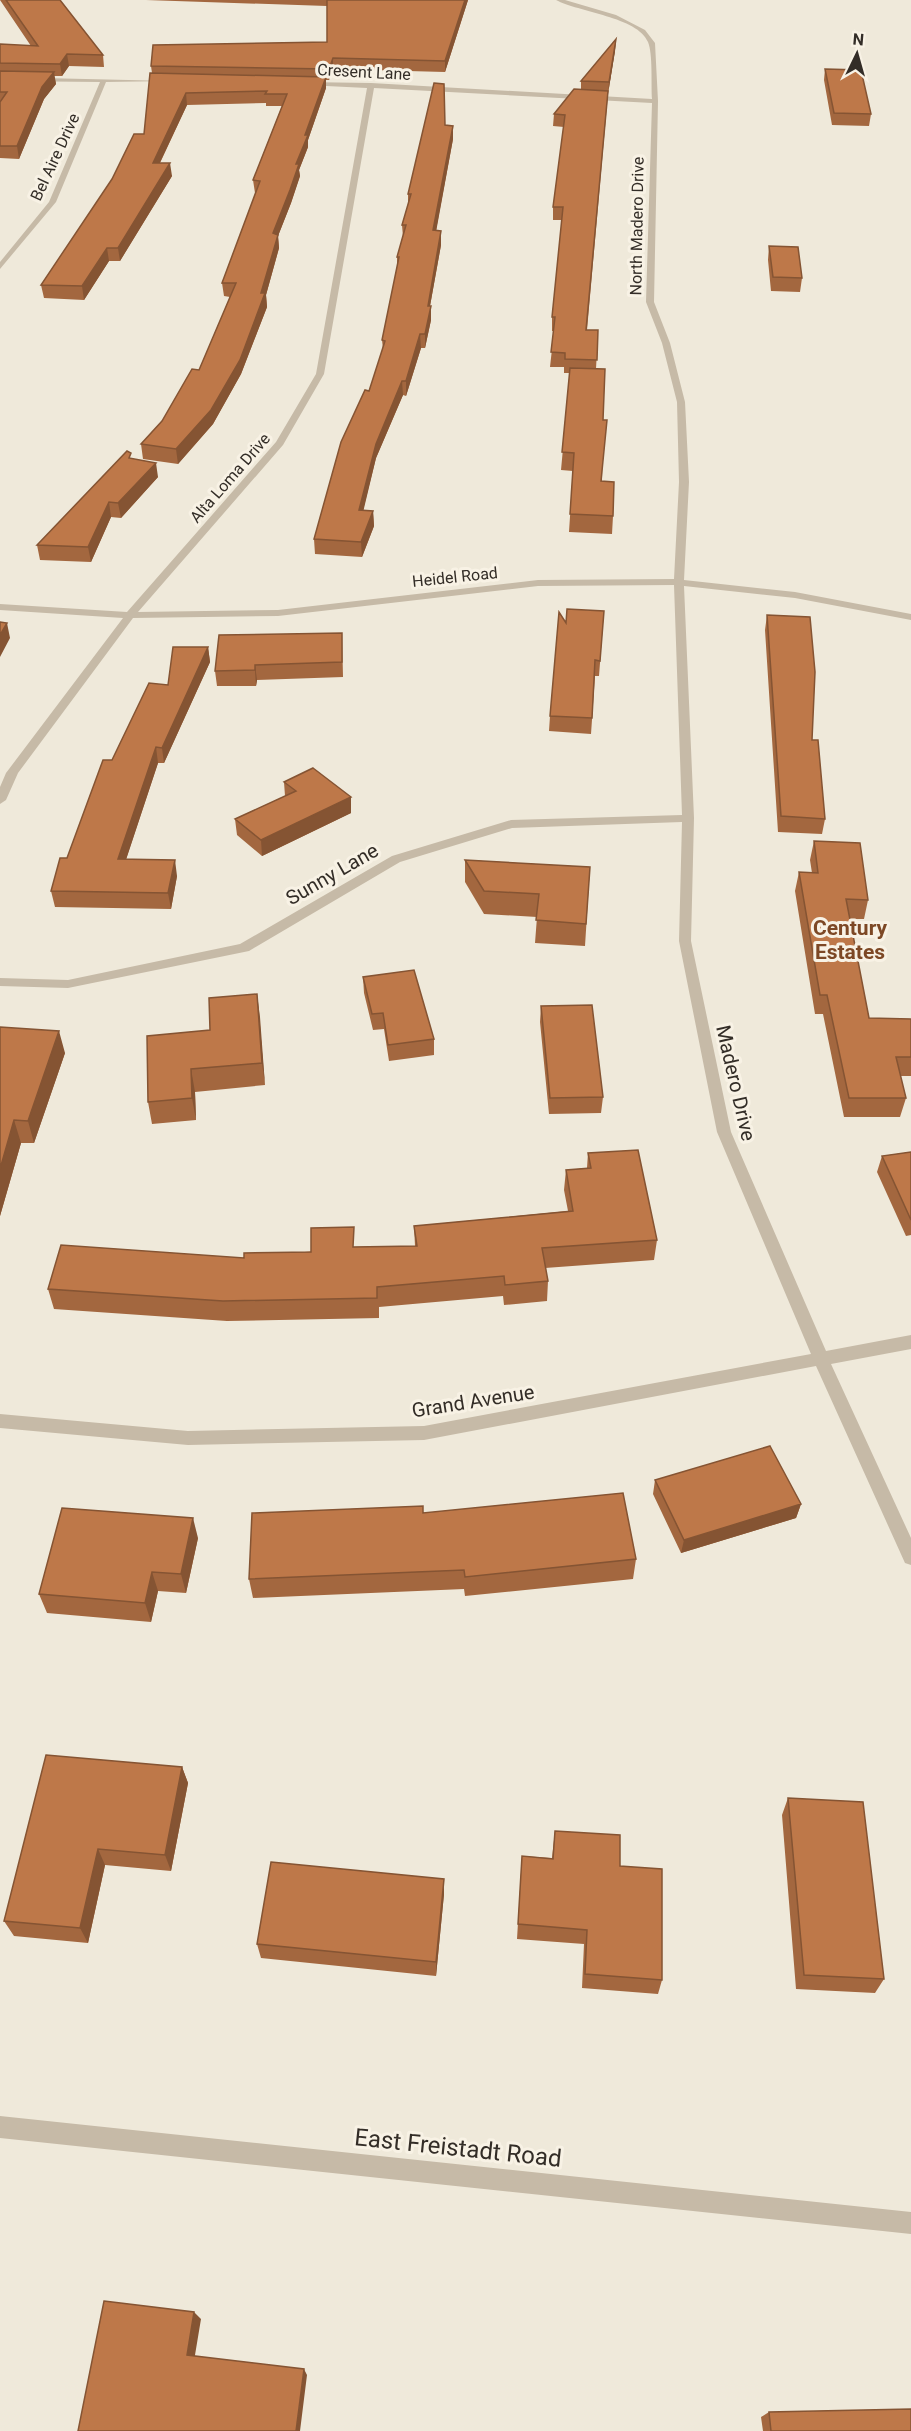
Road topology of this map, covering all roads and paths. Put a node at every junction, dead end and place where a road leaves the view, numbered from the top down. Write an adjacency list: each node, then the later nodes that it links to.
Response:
1 (559, 0): 7 (street, North Madero Drive)
2 (0, 79): 4 (street)
3 (176, 81): 4 (street)
4 (103, 82): 8 (street, Bel Aire Drive)
5 (298, 83): 6 (street, Cresent Lane)
6 (371, 85): 7 (street, Cresent Lane); 11 (street, Alta Loma Drive)
7 (655, 101): 9 (street, North Madero Drive)
8 (0, 267)
9 (679, 582): 11 (street, Heidel Road); 12 (street, Heidel Road); 14 (street, Madero Drive)
10 (0, 607): 11 (street, Heidel Road)
11 (130, 615): 13 (street, Alta Loma Drive)
12 (911, 617)
13 (0, 800)
14 (688, 818): 15 (street, Sunny Lane); 17 (street, Madero Drive)
15 (0, 982)
16 (911, 1342): 17 (street, Grand Avenue)
17 (820, 1359): 18 (street, Grand Avenue); 19 (street, Madero Drive)
18 (0, 1421)
19 (911, 1557)
20 (0, 2127): 21 (street, East Freistadt Road)
21 (911, 2223)

